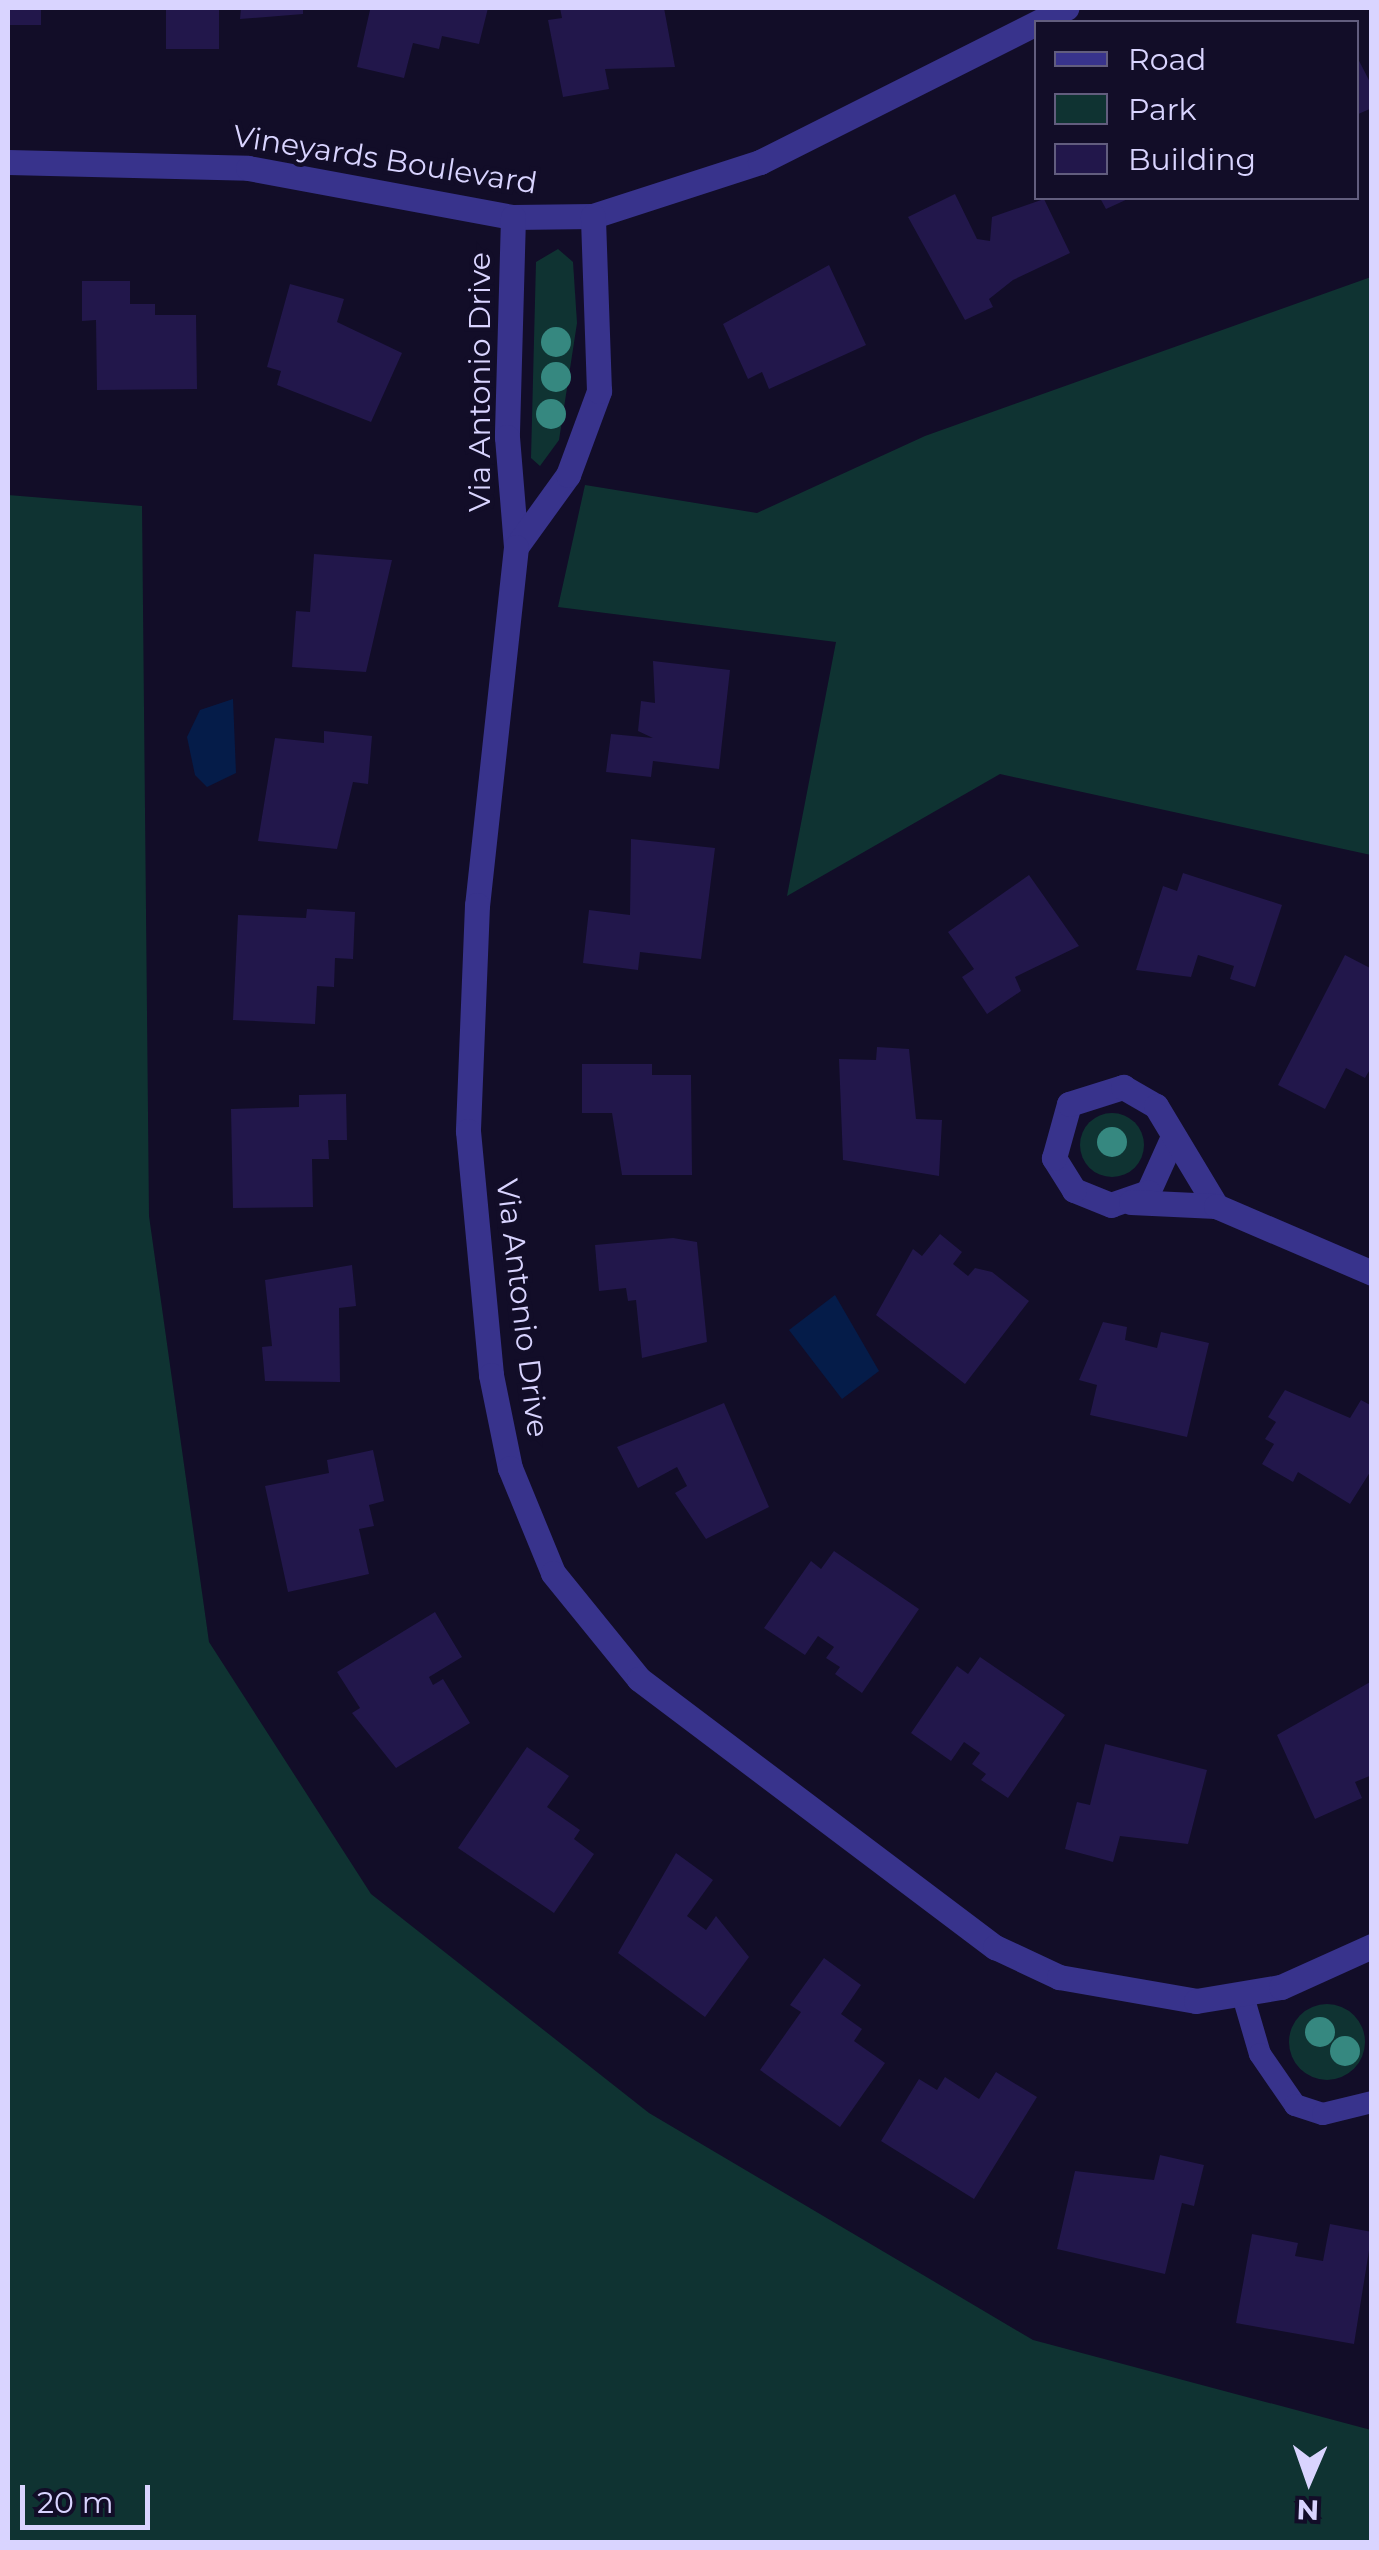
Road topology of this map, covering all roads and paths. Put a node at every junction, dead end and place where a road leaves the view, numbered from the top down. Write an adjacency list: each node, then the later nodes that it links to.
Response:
1 (1066, 8): 2 (street, Vineyards Boulevard)
2 (1042, 20)
3 (1034, 24): 5 (street, Vineyards Boulevard)
4 (8, 162): 6 (street, Vineyards Boulevard)
5 (593, 216): 6 (street, Vineyards Boulevard); 7 (street, Via Antonio Drive)
6 (513, 217): 7 (street, Via Antonio Drive)
7 (516, 546): 13 (street, Via Antonio Drive)
8 (1171, 1142): 9 (street); 9 (street); 10 (street)
9 (1130, 1202): 10 (street)
10 (1216, 1206): 11 (street)
11 (1372, 1273)
12 (1370, 1951): 13 (street, Via Antonio Drive)
13 (1243, 1996): 14 (lane)
14 (1372, 2102)

